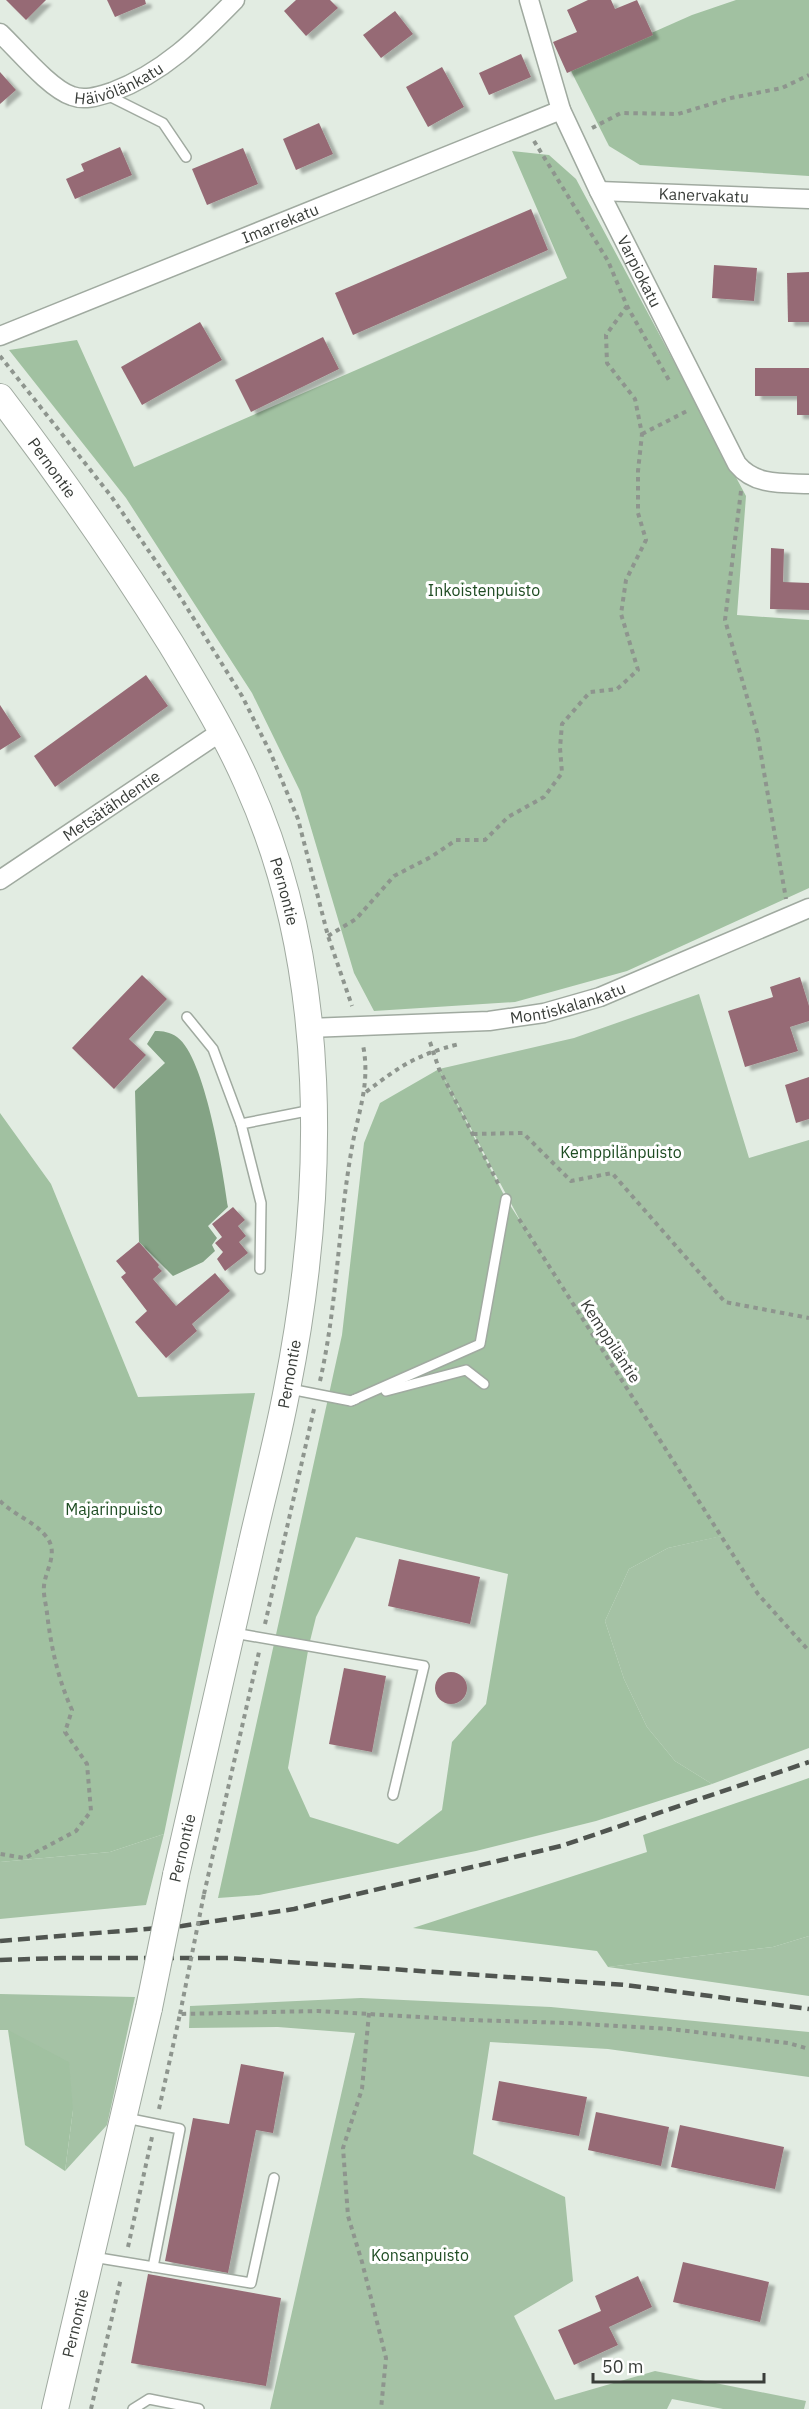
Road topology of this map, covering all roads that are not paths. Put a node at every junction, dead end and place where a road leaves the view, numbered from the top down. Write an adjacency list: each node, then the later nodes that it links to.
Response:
1 (235, 0): 4 (street, Häivölänkatu)
2 (529, 0): 5 (street, Varpiokatu)
3 (0, 33): 4 (street, Häivölänkatu)
4 (104, 94): 6 (lane)
5 (561, 110): 7 (street, Varpiokatu); 9 (street, Imarrekatu)
6 (186, 156)
7 (599, 191): 8 (street, Kanervakatu); 11 (street, Varpiokatu)
8 (809, 199)
9 (0, 336)
10 (0, 397): 12 (street, Pernontie)
11 (809, 484)
12 (222, 731): 13 (street, Metsätähdentie); 16 (street, Pernontie)
13 (3, 873)
14 (809, 908): 16 (street, Montiskalankatu)
15 (187, 1017): 18 (lane)
16 (309, 1028): 17 (street, Pernontie)
17 (315, 1110): 18 (lane); 22 (street, Pernontie)
18 (241, 1124): 20 (lane)
19 (506, 1199): 23 (lane)
20 (260, 1269)
21 (484, 1384): 23 (lane)
22 (287, 1388): 23 (lane); 24 (street, Pernontie)
23 (351, 1401)
24 (231, 1632): 25 (lane); 26 (street, Pernontie, bridge)
25 (393, 1795)
26 (123, 2118): 28 (street, Pernontie); 29 (lane)
27 (274, 2178): 29 (lane)
28 (91, 2257): 29 (lane); 30 (street, Pernontie)
29 (153, 2267)
30 (55, 2409)
31 (134, 2409): 32 (lane)
32 (199, 2409)

